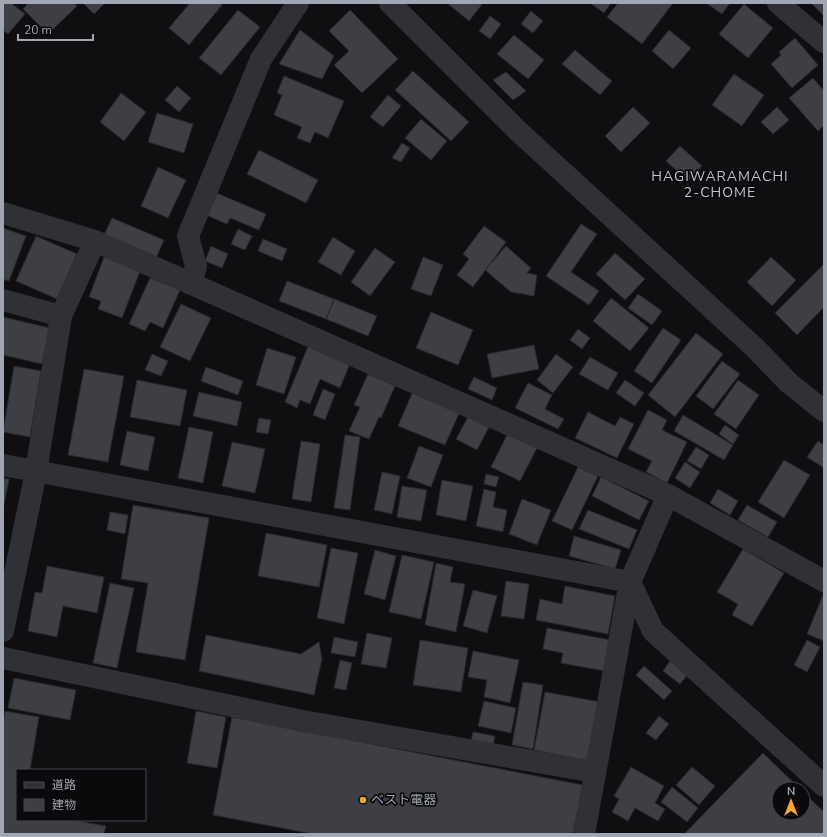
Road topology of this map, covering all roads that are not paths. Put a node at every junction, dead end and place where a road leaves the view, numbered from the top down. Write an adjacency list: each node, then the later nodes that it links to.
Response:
1 (298, 3): 7 (street)
2 (390, 3): 10 (street)
3 (778, 3): 4 (street)
4 (824, 42)
5 (3, 212): 6 (street)
6 (95, 241): 7 (street); 9 (street)
7 (191, 284): 13 (street)
8 (3, 300): 9 (street)
9 (61, 316): 12 (street)
10 (824, 411)
11 (3, 465): 12 (street)
12 (36, 472): 15 (street); 16 (street)
13 (668, 495): 14 (street); 15 (street)
14 (824, 581)
15 (630, 582): 18 (street); 19 (street)
16 (3, 631)
17 (3, 658): 18 (street)
18 (595, 772): 20 (street)
19 (824, 786)
20 (584, 834)

